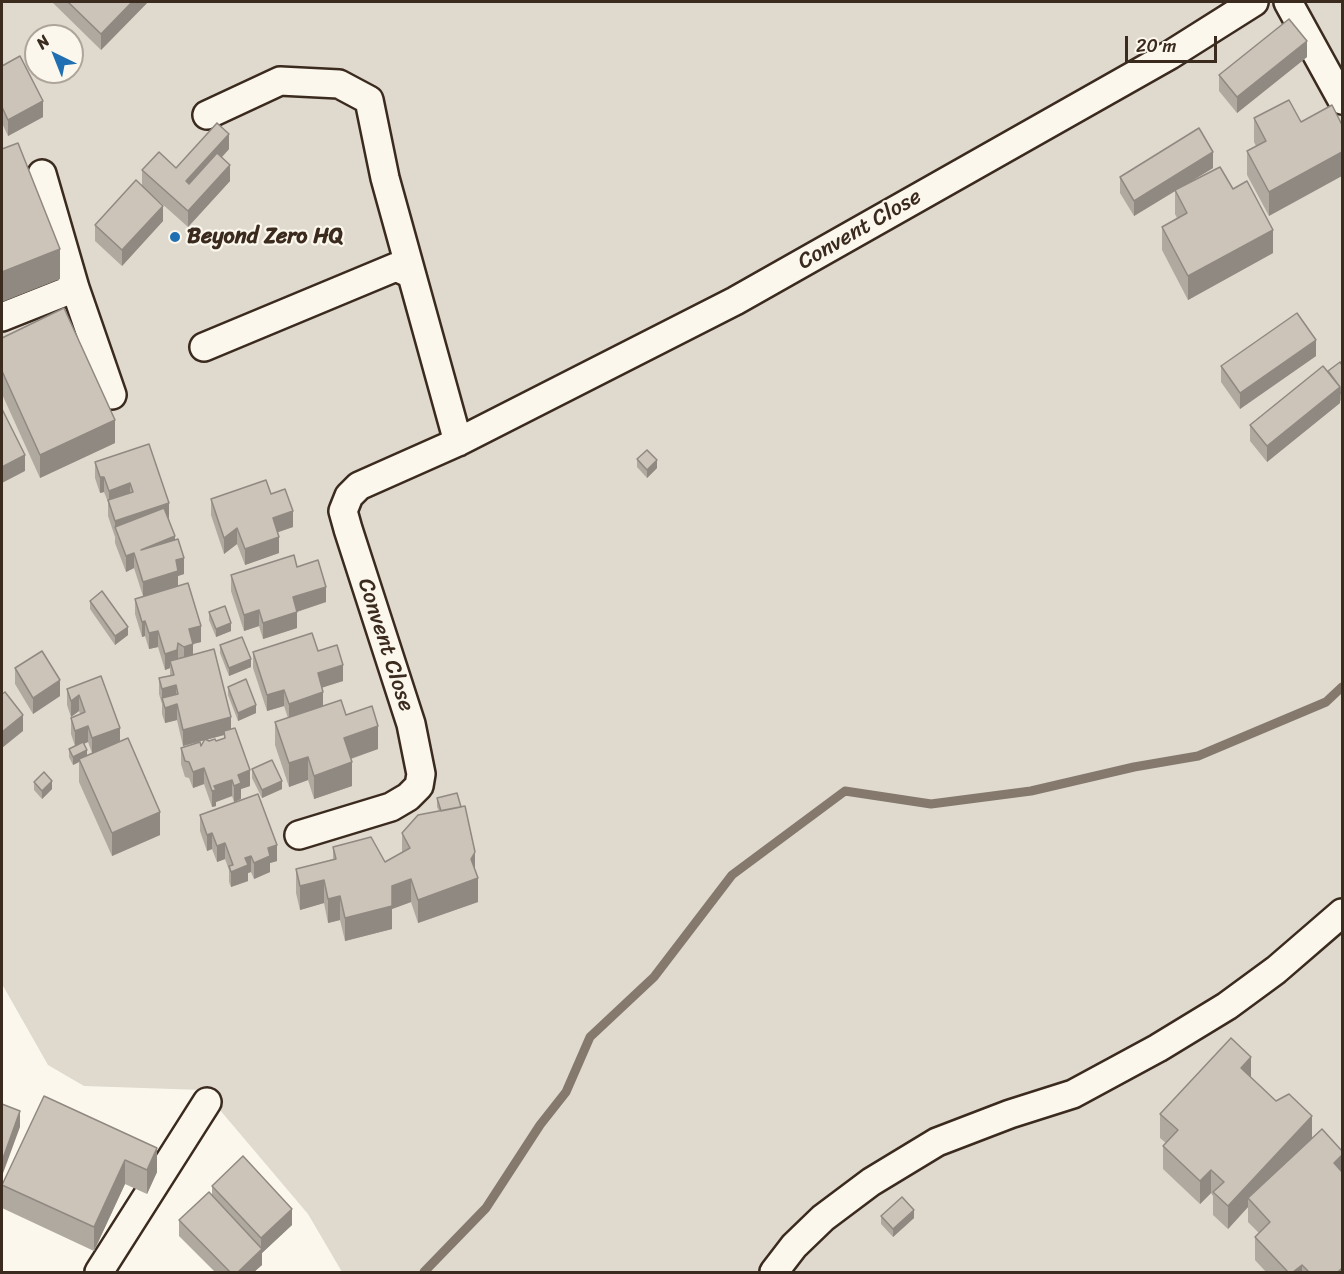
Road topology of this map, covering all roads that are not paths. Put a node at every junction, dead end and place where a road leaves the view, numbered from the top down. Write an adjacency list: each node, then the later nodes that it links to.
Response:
1 (1254, 2): 11 (street, Convent Close)
2 (1288, 2): 3 (street)
3 (1342, 100)
4 (207, 115): 6 (street)
5 (42, 174): 7 (street)
6 (411, 274): 9 (street); 11 (street)
7 (75, 288): 8 (street); 10 (street)
8 (2, 317)
9 (204, 347)
10 (112, 396)
11 (458, 442): 12 (street, Convent Close)
12 (299, 835)
13 (1342, 913): 16 (street)
14 (207, 1102): 15 (street)
15 (99, 1272)
16 (774, 1272)

